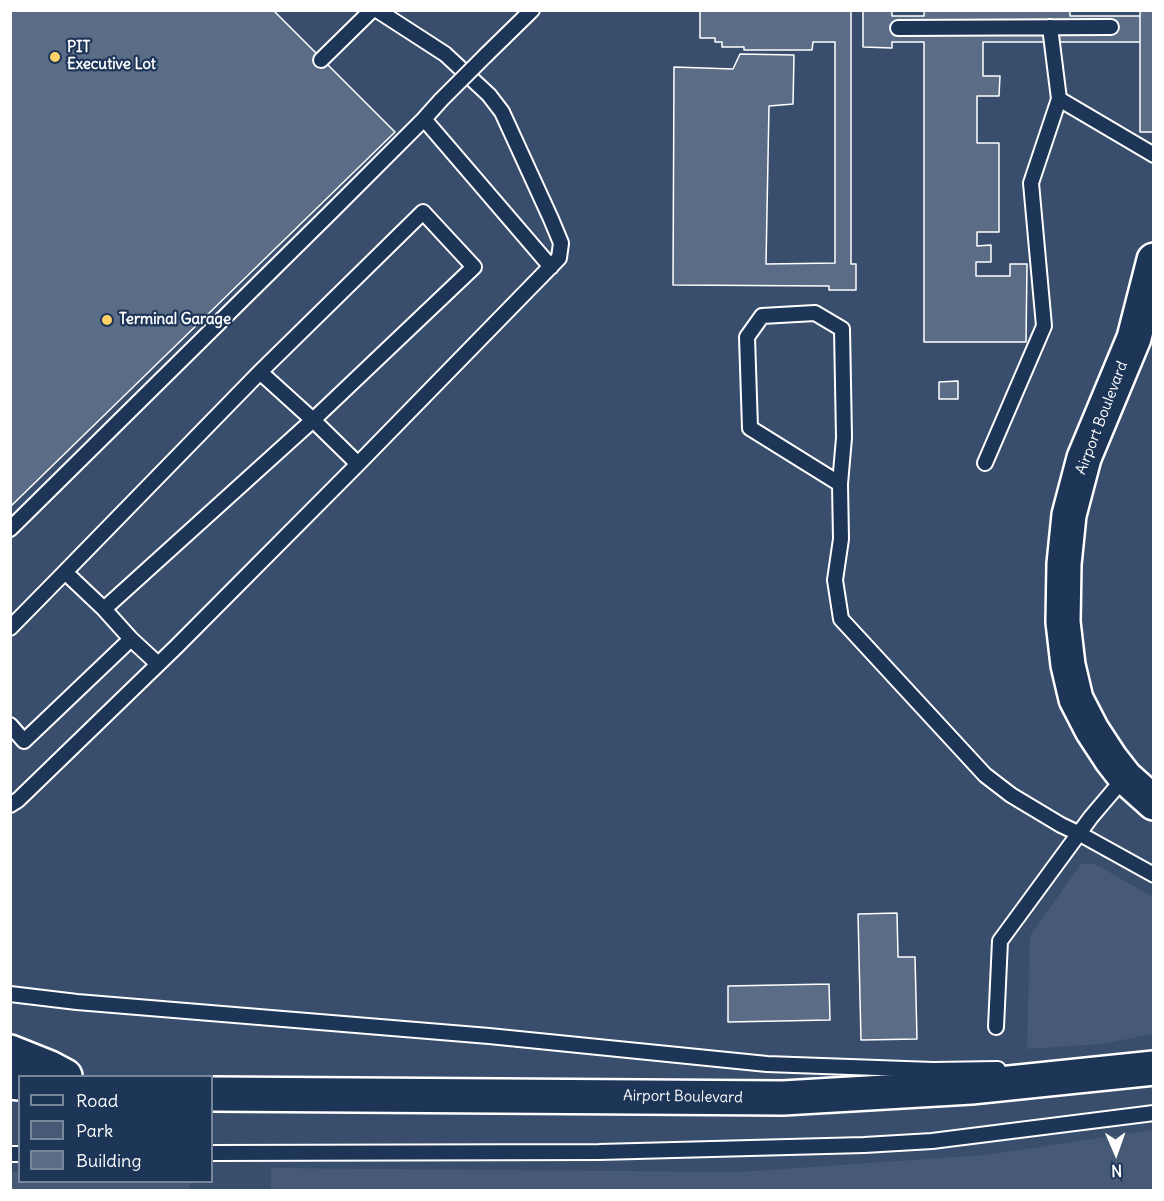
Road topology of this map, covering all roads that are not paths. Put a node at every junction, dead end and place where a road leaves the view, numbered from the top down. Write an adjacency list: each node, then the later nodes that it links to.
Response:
1 (372, 10): 7 (lane)
2 (377, 10): 12 (lane)
3 (532, 10): 9 (lane, bridge)
4 (1050, 27): 5 (lane); 6 (lane); 8 (lane)
5 (1111, 27)
6 (898, 28)
7 (321, 60)
8 (1059, 99): 10 (lane); 15 (lane)
9 (424, 119): 12 (lane); 18 (lane)
10 (1154, 155)
11 (1154, 260): 25 (street, Airport Boulevard)
12 (551, 267): 16 (lane)
13 (260, 372): 14 (lane); 14 (lane); 19 (lane)
14 (313, 420): 16 (lane); 20 (lane)
15 (985, 463)
16 (358, 464): 23 (lane)
17 (840, 484): 17 (lane); 28 (lane)
18 (10, 529)
19 (65, 572): 20 (lane); 21 (lane)
20 (104, 609): 22 (lane)
21 (10, 628)
22 (131, 639): 23 (lane); 24 (lane)
23 (158, 664): 27 (lane)
24 (10, 725)
25 (1125, 777): 26 (street, Airport Boulevard); 28 (lane)
26 (1154, 803)
27 (10, 806)
28 (1080, 834): 29 (lane); 31 (lane)
29 (1154, 875)
30 (10, 994): 33 (lane)
31 (996, 1026)
32 (10, 1052): 34 (street)
33 (1154, 1068): 35 (street, Airport Boulevard)
34 (62, 1075)
35 (213, 1094)
36 (1154, 1113): 37 (lane)
37 (213, 1153)

